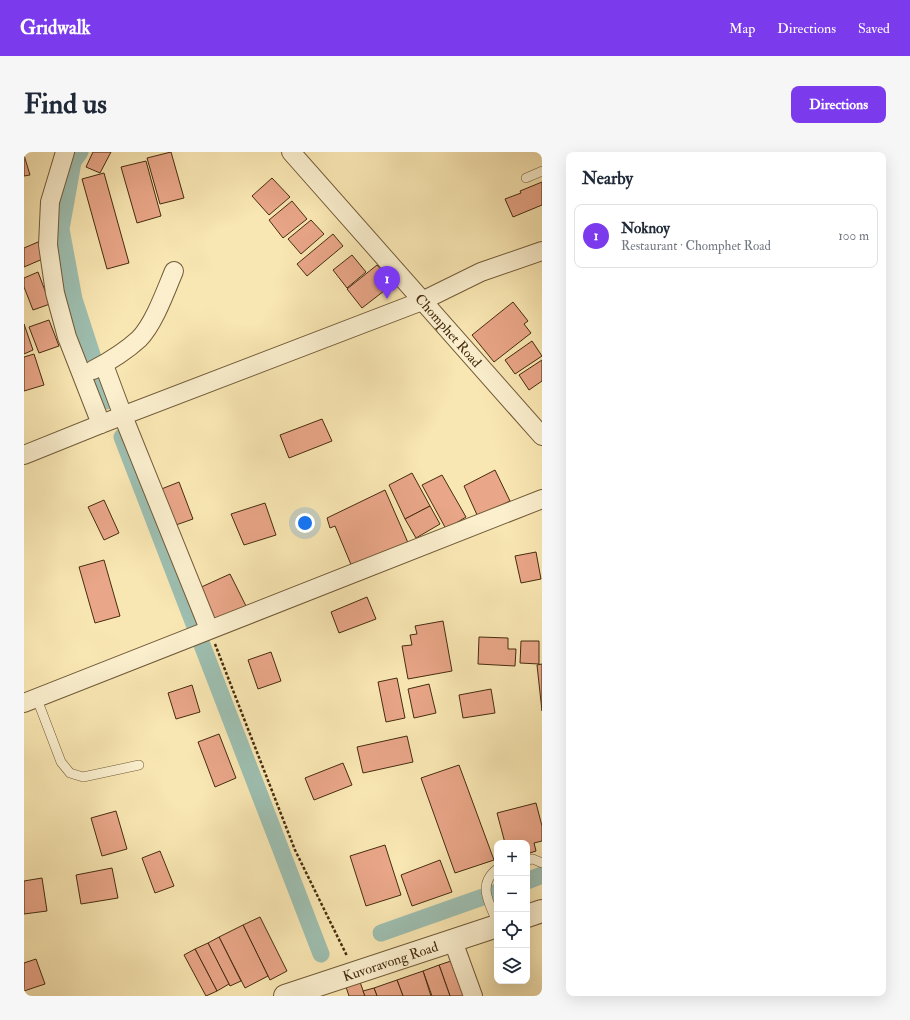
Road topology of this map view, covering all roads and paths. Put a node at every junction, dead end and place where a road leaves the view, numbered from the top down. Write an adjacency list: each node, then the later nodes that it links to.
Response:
1 (65, 152): 8 (street)
2 (291, 152): 7 (street, Chomphet Road)
3 (542, 171): 4 (lane)
4 (526, 178)
5 (542, 251): 7 (street)
6 (174, 271): 8 (street)
7 (422, 301): 9 (street); 11 (street, Chomphet Road)
8 (93, 370): 9 (street); 10 (street)
9 (122, 416): 10 (street); 14 (street)
10 (101, 424): 12 (street)
11 (542, 436)
12 (24, 455)
13 (542, 499): 14 (street)
14 (202, 632): 15 (street); 25 (path)
15 (30, 701): 16 (lane)
16 (139, 765)
17 (530, 859): 18 (lane)
18 (542, 863)
19 (494, 872): 21 (lane)
20 (542, 911): 22 (street)
21 (494, 914)
22 (530, 915)
23 (494, 924): 24 (street, Kuvoravong Road)
24 (453, 941): 25 (street, Kuvoravong Road); 27 (street)
25 (355, 973): 26 (street, Kuvoravong Road)
26 (285, 996)
27 (473, 996)

